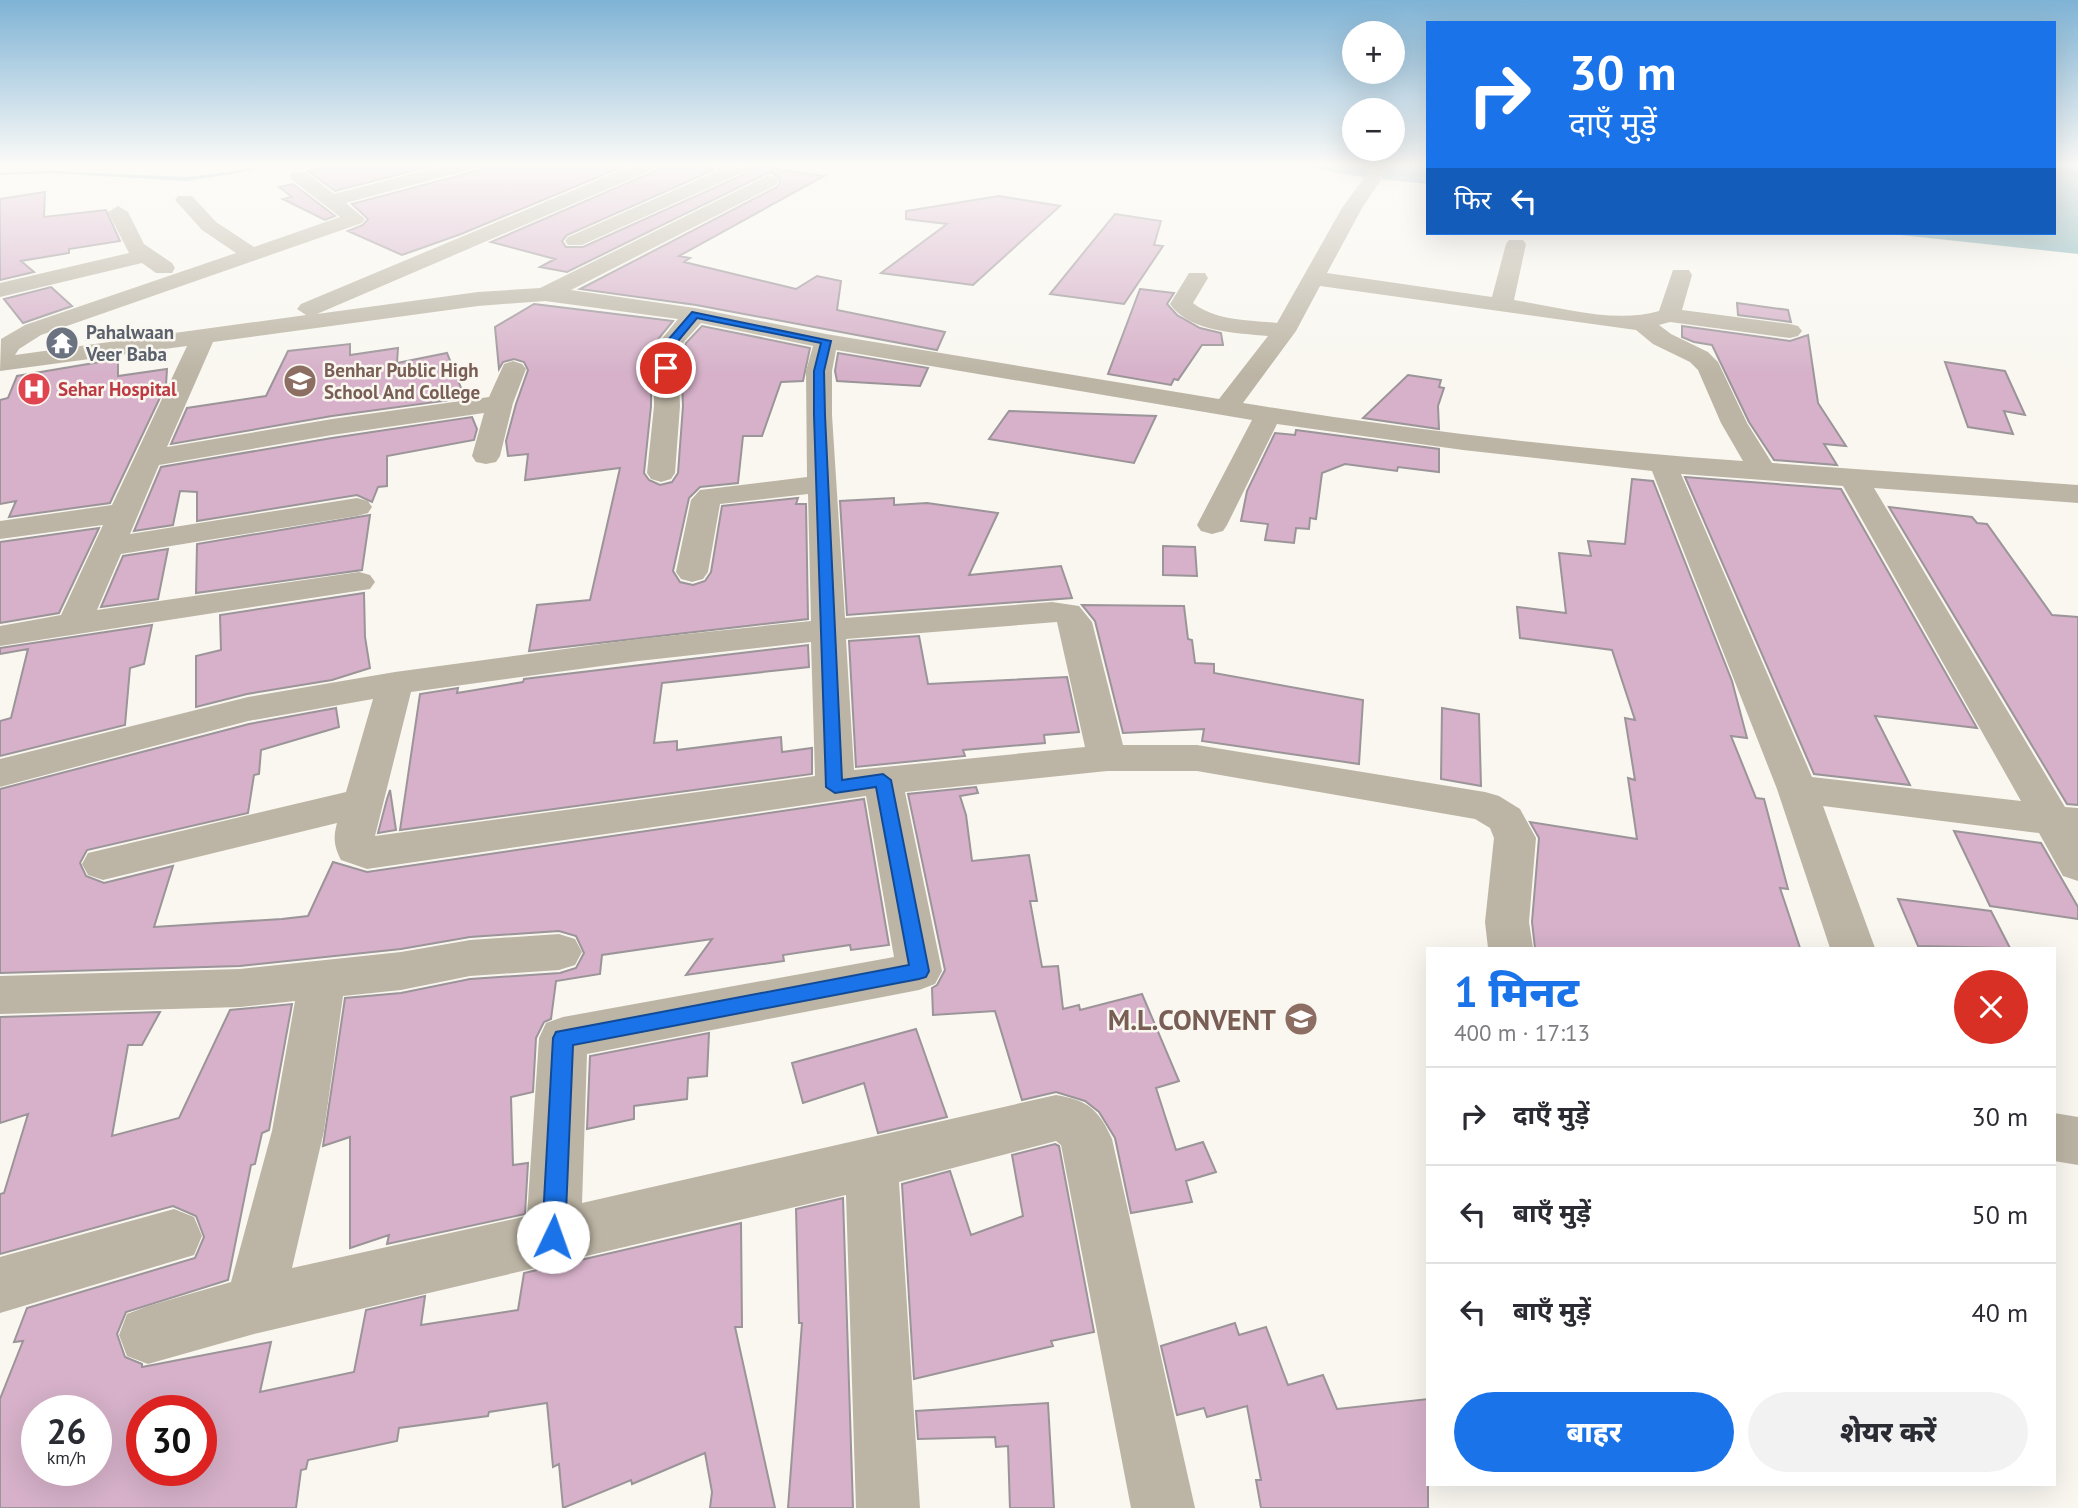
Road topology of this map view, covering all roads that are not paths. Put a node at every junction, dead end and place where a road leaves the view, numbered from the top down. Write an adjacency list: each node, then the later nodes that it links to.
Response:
1 (127, 233): 11 (street)
2 (220, 233): 10 (street)
3 (314, 233): 10 (street)
4 (485, 233): 22 (street)
5 (592, 233): 8 (street)
6 (666, 233): 17 (street)
7 (1338, 233): 14 (street)
8 (575, 241)
9 (1516, 244): 18 (street)
10 (253, 255): 15 (street)
11 (144, 256): 15 (street); 16 (street)
12 (1681, 275): 20 (street)
13 (1197, 278): 23 (street)
14 (1313, 278): 18 (street); 23 (street)
15 (183, 279): 27 (street)
16 (0, 290)
17 (545, 295): 19 (street); 22 (street)
18 (1502, 304): 21 (street)
19 (695, 314): 26 (street); 37 (street)
20 (1669, 315): 21 (street); 24 (street)
21 (1642, 323): 36 (street)
22 (255, 330): 25 (street)
23 (1284, 331): 31 (street)
24 (1790, 331)
25 (203, 337): 28 (street); 34 (street)
26 (826, 341): 31 (street); 39 (street)
27 (0, 358)
28 (0, 363)
29 (513, 369): 30 (street)
30 (500, 403): 33 (street); 34 (street)
31 (1226, 408): 32 (street)
32 (1268, 415): 35 (street); 43 (street)
33 (486, 456)
34 (148, 459): 42 (street)
35 (1663, 464): 36 (street); 56 (street)
36 (1762, 470): 38 (street)
37 (661, 473)
38 (1854, 480): 40 (street); 58 (street)
39 (824, 484): 46 (street); 49 (street)
40 (2078, 494)
41 (356, 507): 45 (street)
42 (123, 513): 44 (street); 45 (street)
43 (1212, 525)
44 (0, 530)
45 (111, 546): 48 (street)
46 (692, 572)
47 (359, 582): 48 (street)
48 (74, 623): 50 (street)
49 (827, 630): 51 (street); 52 (street); 55 (street)
50 (0, 636)
51 (395, 683): 53 (street); 57 (street)
52 (1107, 758): 54 (street); 61 (street)
53 (0, 773)
54 (883, 780): 55 (street); 70 (street)
55 (835, 787): 57 (street)
56 (1797, 789): 58 (street); 62 (street)
57 (361, 803): 59 (street)
58 (2064, 821): 60 (street)
59 (103, 864)
60 (2078, 865)
61 (1510, 947)
62 (1852, 947)
63 (559, 952): 64 (street)
64 (322, 979): 65 (street); 72 (street)
65 (0, 995)
66 (2056, 1137): 67 (street)
67 (2078, 1141)
68 (872, 1164): 70 (street); 74 (street); 75 (street)
69 (174, 1236): 71 (street)
70 (553, 1237): 72 (street)
71 (0, 1285)
72 (254, 1306): 73 (street)
73 (148, 1335)
74 (888, 1508)
75 (1163, 1508)

